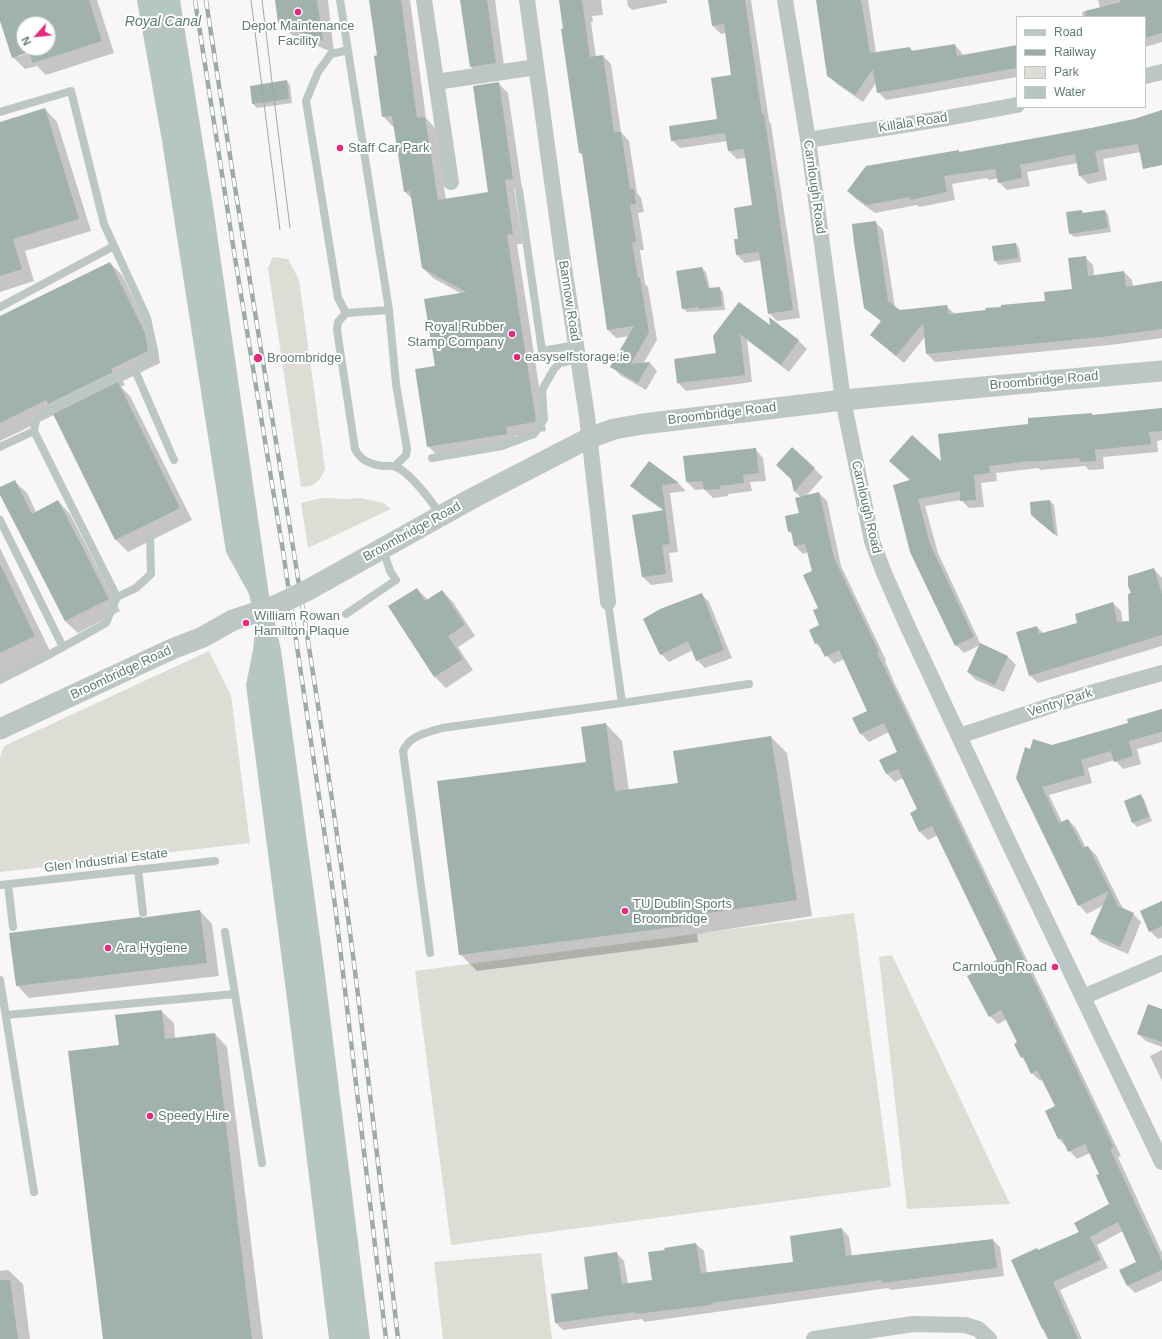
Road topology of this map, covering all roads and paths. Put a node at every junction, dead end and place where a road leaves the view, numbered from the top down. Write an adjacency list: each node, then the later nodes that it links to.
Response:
1 (340, 0): 5 (lane)
2 (424, 0): 9 (street)
3 (527, 0): 6 (street, Bannow Road)
4 (785, 0): 12 (street, Carnlough Road)
5 (348, 50): 17 (lane); 18 (lane)
6 (536, 68): 9 (street); 19 (street, Bannow Road)
7 (1162, 72): 8 (street)
8 (1146, 76)
9 (436, 82): 13 (street)
10 (1016, 105): 12 (street, Killala Road)
11 (0, 112): 15 (lane)
12 (808, 140): 22 (street, Carnlough Road)
13 (451, 182)
14 (519, 190): 19 (lane)
15 (114, 246): 16 (lane); 20 (lane)
16 (0, 307)
17 (389, 310): 18 (lane); 28 (lane)
18 (346, 313): 28 (lane)
19 (577, 352): 24 (street, Bannow Road); 26 (lane)
20 (134, 368): 23 (lane); 27 (lane)
21 (1162, 372): 22 (street, Broombridge Road)
22 (843, 400): 24 (street, Broombridge Road); 42 (street, Carnlough Road)
23 (34, 431): 25 (lane); 33 (lane)
24 (590, 438): 29 (street, Broombridge Road); 34 (street, Bannow Road)
25 (0, 447)
26 (432, 458)
27 (174, 460)
28 (395, 466): 29 (lane)
29 (441, 515): 32 (street, Broombridge Road)
30 (0, 520): 36 (lane)
31 (150, 537): 33 (lane)
32 (383, 548): 35 (lane); 41 (street, Broombridge Road, bridge)
33 (117, 597): 36 (lane)
34 (608, 602): 40 (lane)
35 (346, 614)
36 (63, 648): 38 (lane)
37 (1162, 673): 42 (street, Ventry Park)
38 (0, 680)
39 (749, 684): 40 (lane)
40 (622, 703): 49 (lane)
41 (0, 729)
42 (959, 736): 53 (street, Carnlough Road)
43 (215, 861): 44 (lane, Glen Industrial Estate)
44 (138, 869): 45 (lane, Glen Industrial Estate); 46 (lane)
45 (4, 885): 47 (lane)
46 (143, 913)
47 (13, 928)
48 (225, 932): 52 (lane)
49 (430, 953)
50 (1162, 963): 53 (street)
51 (0, 982): 54 (lane)
52 (235, 994): 54 (lane); 56 (lane)
53 (1083, 997): 55 (street, Carnlough Road)
54 (6, 1015): 57 (lane)
55 (1162, 1162)
56 (262, 1163)
57 (34, 1192)
58 (814, 1339): 59 (street)
59 (989, 1339)

